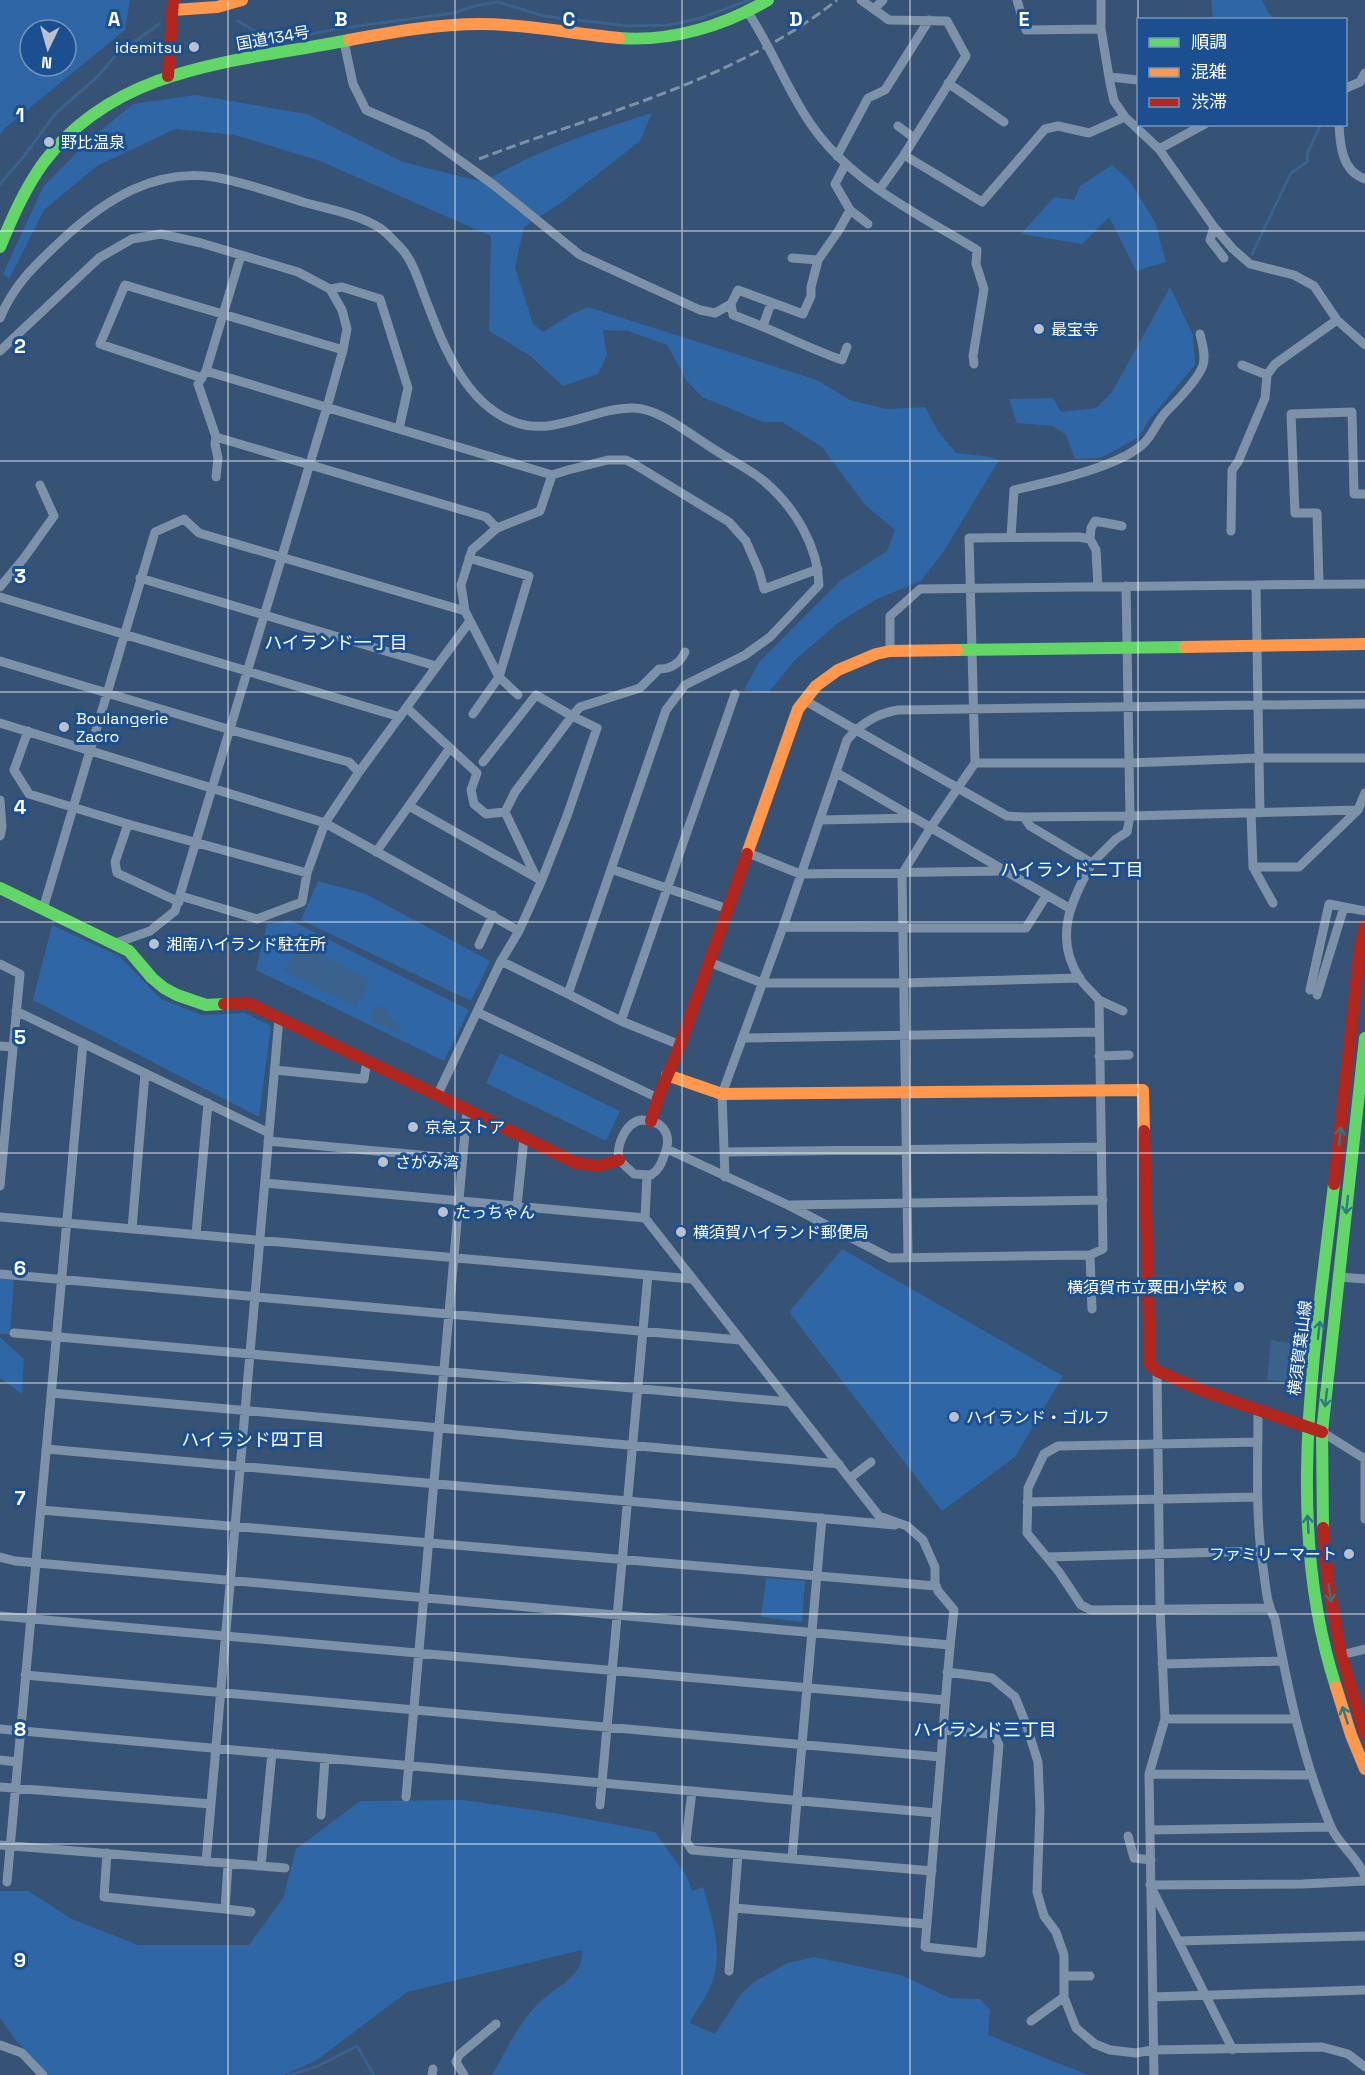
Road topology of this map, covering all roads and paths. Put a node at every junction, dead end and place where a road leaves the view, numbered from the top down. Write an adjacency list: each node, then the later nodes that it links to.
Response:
1 (242, 0): 7 (main road)
2 (768, 0): 9 (main road, 国道134号)
3 (861, 0): 8 (street)
4 (883, 0): 8 (street)
5 (1017, 0): 11 (street)
6 (1101, 0): 11 (street)
7 (173, 5): 14 (main road)
8 (874, 9): 10 (street)
9 (747, 11): 12 (main road, 国道134号); 27 (street)
10 (929, 20): 17 (street); 27 (street)
11 (1101, 28): 15 (street)
12 (345, 42): 14 (main road, 国道134号); 41 (street)
13 (1365, 73): 18 (street)
14 (168, 76): 34 (main road, 国道134号)
15 (1110, 77): 16 (street); 19 (street)
16 (1137, 80)
17 (948, 83): 20 (street); 24 (street)
18 (1347, 88)
19 (1125, 117): 25 (street); 26 (street)
20 (1004, 122)
21 (898, 126): 24 (street)
22 (1201, 126): 25 (street)
23 (1339, 126): 29 (street)
24 (914, 138): 26 (street)
25 (1159, 149): 33 (street)
26 (904, 155): 30 (street)
27 (837, 156): 28 (street)
28 (845, 165): 30 (street); 31 (street)
29 (1365, 179)
30 (879, 190): 51 (street)
31 (850, 210): 32 (street); 38 (street)
32 (868, 224)
33 (1214, 227): 37 (street); 44 (street)
34 (0, 247)
35 (241, 255): 39 (street); 42 (street); 50 (street)
36 (792, 258): 38 (street)
37 (1224, 258)
38 (818, 260): 40 (street)
39 (330, 289): 49 (street); 56 (street)
40 (771, 303): 41 (street); 45 (street)
41 (731, 304): 45 (street)
42 (223, 315): 49 (street); 53 (street); 53 (street)
43 (0, 318): 70 (street)
44 (1337, 320): 47 (street); 54 (street)
45 (763, 326): 48 (street)
46 (1200, 333): 66 (street)
47 (1365, 345)
48 (847, 347)
49 (343, 350): 55 (street)
50 (0, 351)
51 (974, 364)
52 (1242, 365): 54 (street)
53 (204, 375): 55 (street); 57 (street)
54 (1267, 375): 65 (street)
55 (327, 407): 56 (street); 58 (street)
56 (399, 429): 59 (street)
57 (216, 437): 58 (street); 60 (street)
58 (310, 465): 64 (street); 68 (street)
59 (552, 475): 64 (street); 70 (street)
60 (216, 477)
61 (40, 485): 76 (street)
62 (1365, 494): 72 (street)
63 (1122, 526): 67 (street)
64 (497, 528): 69 (street)
65 (1231, 531)
66 (1011, 537): 67 (street); 78 (street)
67 (1090, 539): 77 (street)
68 (282, 557): 71 (street); 80 (street); 81 (street)
69 (469, 558): 80 (street); 93 (street)
70 (818, 569): 141 (street)
71 (140, 578): 81 (street); 83 (street)
72 (1319, 584): 73 (street); 74 (street)
73 (1365, 584)
74 (1256, 585): 75 (street); 85 (street)
75 (1126, 586): 77 (street); 86 (street)
76 (0, 587)
77 (1098, 587): 78 (street)
78 (971, 588): 87 (street); 88 (street)
79 (0, 597): 83 (street)
80 (465, 611): 82 (street)
81 (265, 615): 91 (street); 92 (street)
82 (470, 621): 91 (street); 93 (street)
83 (124, 634): 92 (street); 94 (street)
84 (1365, 644): 85 (main road)
85 (1257, 646): 86 (main road); 99 (street)
86 (1127, 648): 87 (main road); 100 (street)
87 (972, 650): 88 (main road); 102 (street)
88 (890, 651): 97 (main road)
89 (685, 652): 104 (street)
90 (0, 661): 94 (street)
91 (436, 666): 101 (street)
92 (249, 672): 105 (street); 107 (street)
93 (499, 677): 96 (street); 103 (street)
94 (108, 693): 107 (street); 111 (street)
95 (735, 694): 148 (street)
96 (518, 695)
97 (804, 700): 108 (street); 138 (main road)
98 (1365, 704): 99 (street)
99 (1258, 705): 100 (street); 112 (street)
100 (1128, 707): 102 (street); 116 (street)
101 (407, 708): 105 (street); 110 (street)
102 (973, 709): 108 (street); 115 (street)
103 (474, 714)
104 (572, 716): 114 (street); 126 (street); 146 (street)
105 (400, 717): 117 (street)
106 (0, 723): 109 (street)
107 (231, 730): 117 (street); 120 (street)
108 (856, 730): 118 (street); 119 (street)
109 (28, 731): 111 (street); 124 (street)
110 (450, 748): 123 (street); 126 (street)
111 (91, 750): 120 (street); 124 (street)
112 (1258, 758): 113 (street); 116 (street); 127 (street)
113 (1365, 758)
114 (483, 762)
115 (975, 763): 116 (street); 119 (street)
116 (1129, 763): 128 (street)
117 (359, 772): 132 (street)
118 (837, 773): 130 (street); 131 (street)
119 (957, 787): 129 (street); 134 (street)
120 (214, 788): 132 (street); 136 (street)
121 (1365, 793): 125 (street)
122 (0, 800): 135 (street)
123 (409, 806): 137 (street); 146 (street)
124 (73, 808): 133 (street); 154 (street)
125 (1358, 810): 127 (street); 140 (street)
126 (505, 812): 146 (street)
127 (1255, 813): 128 (street); 140 (street)
128 (1130, 816): 129 (street); 139 (street)
129 (1024, 817): 139 (street)
130 (915, 818): 131 (street); 134 (street)
131 (820, 820): 144 (street)
132 (325, 823): 137 (street); 143 (street)
133 (128, 824): 136 (street); 150 (street)
134 (931, 827): 142 (street); 145 (street)
135 (0, 836)
136 (197, 844): 143 (street); 150 (street)
137 (376, 852): 157 (street)
138 (748, 853): 144 (street); 155 (main road)
139 (1092, 864): 153 (street)
140 (1253, 867): 151 (street)
141 (611, 869): 148 (street); 170 (street)
142 (1005, 871): 145 (street); 149 (street)
143 (307, 873): 150 (street)
144 (800, 873): 145 (street); 159 (street)
145 (902, 874): 160 (street)
146 (539, 879): 161 (street)
147 (0, 888): 154 (main road)
148 (667, 888): 155 (street); 176 (street)
149 (1046, 896): 153 (street); 160 (street)
150 (180, 899): 162 (street)
151 (1273, 903)
152 (1344, 907): 152 (street); 156 (street)
153 (1070, 908): 167 (street)
154 (43, 909): 162 (main road)
155 (728, 909): 165 (main road)
156 (1365, 911)
157 (493, 915): 161 (street); 163 (street)
158 (1365, 925): 187 (main road, 横須賀葉山線)
159 (783, 927): 160 (street); 169 (street)
160 (903, 928): 168 (street)
161 (519, 931): 164 (street)
162 (116, 943): 175 (main road)
163 (479, 945)
164 (501, 961): 170 (street); 174 (street)
165 (709, 962): 169 (street); 182 (main road)
166 (0, 964): 172 (street)
167 (1080, 978): 168 (street); 171 (street)
168 (903, 982): 169 (street); 178 (street)
169 (762, 983): 179 (street)
170 (568, 994): 176 (street)
171 (1099, 1000): 173 (street); 177 (street)
172 (16, 1011): 181 (street); 184 (street)
173 (1123, 1011)
174 (477, 1012): 196 (street); 197 (street)
175 (279, 1018): 190 (street); 196 (main road)
176 (621, 1021): 182 (street)
177 (1099, 1032): 178 (street); 186 (street)
178 (904, 1036): 179 (street); 194 (street)
179 (744, 1038): 195 (street)
180 (1365, 1038): 188 (main road, 横須賀葉山線)
181 (83, 1043): 191 (street); 221 (street)
182 (680, 1045): 192 (main road)
183 (0, 1046): 184 (street)
184 (13, 1047): 213 (street)
185 (1129, 1055): 186 (street)
186 (1099, 1056): 193 (street)
187 (1347, 1062): 188 (main road); 249 (main road, 横須賀葉山線, one-way to 187)
188 (1364, 1063): 207 (main road, 横須賀葉山線)
189 (366, 1067): 190 (street)
190 (275, 1070): 201 (street)
191 (145, 1073): 198 (street); 222 (street)
192 (667, 1076): 195 (main road); 197 (main road)
193 (1100, 1091): 194 (main road); 203 (street); 243 (main road)
194 (905, 1092): 195 (main road); 205 (street)
195 (722, 1094): 206 (street)
196 (437, 1096): 199 (main road)
197 (658, 1098): 200 (main road)
198 (208, 1103): 201 (street); 223 (street)
199 (467, 1110): 202 (main road); 208 (street)
200 (651, 1120): 204 (street); 209 (street)
201 (269, 1137): 208 (street); 212 (street)
202 (524, 1138): 209 (main road); 218 (street)
203 (1101, 1146): 205 (street); 214 (street)
204 (667, 1149): 210 (street); 211 (street)
205 (906, 1150): 206 (street); 216 (street)
206 (725, 1152): 211 (street)
207 (1359, 1154): 230 (main road, 横須賀葉山線, one-way to 230)
208 (463, 1160): 215 (street)
209 (619, 1160): 210 (street)
210 (647, 1176): 220 (street)
211 (725, 1177): 217 (street)
212 (265, 1183): 215 (street); 224 (street)
213 (0, 1186)
214 (1102, 1200): 216 (street); 225 (street)
215 (459, 1201): 218 (street); 227 (street)
216 (907, 1203): 217 (street); 226 (street)
217 (788, 1205): 226 (street)
218 (517, 1206): 220 (street)
219 (0, 1217): 221 (street)
220 (645, 1218): 231 (street)
221 (67, 1223): 222 (street); 233 (street)
222 (132, 1229): 223 (street)
223 (196, 1234): 224 (street)
224 (260, 1240): 227 (street); 234 (street)
225 (1090, 1255): 226 (street); 235 (street)
226 (908, 1257)
227 (454, 1258): 229 (street); 236 (street)
228 (0, 1274): 233 (street)
229 (648, 1275): 231 (street); 237 (street)
230 (1340, 1277): 232 (street); 251 (main road, 横須賀葉山線, one-way to 251)
231 (692, 1279): 240 (street)
232 (1365, 1279)
233 (62, 1280): 234 (street); 239 (street)
234 (255, 1296): 236 (street); 241 (street)
235 (1092, 1309)
236 (449, 1315): 237 (street); 242 (street)
237 (643, 1332): 240 (street); 244 (street)
238 (14, 1333): 239 (street)
239 (57, 1337): 241 (street); 245 (street)
240 (740, 1340): 246 (street)
241 (250, 1354): 242 (street); 247 (street)
242 (444, 1371): 244 (street); 250 (street)
243 (1157, 1371): 248 (main road); 253 (street)
244 (638, 1389): 246 (street); 254 (street)
245 (51, 1393): 247 (street); 255 (street)
246 (789, 1402): 258 (street)
247 (245, 1410): 250 (street); 259 (street)
248 (1258, 1411): 249 (main road); 252 (street)
249 (1307, 1427): 251 (main road); 317 (main road, 横須賀葉山線, one-way to 249)
250 (439, 1428): 254 (street); 261 (street)
251 (1322, 1432): 256 (street); 292 (main road, 横須賀葉山線, one-way to 292)
252 (1258, 1442): 253 (street); 262 (street)
253 (1158, 1443): 263 (street); 265 (street)
254 (633, 1445): 258 (street); 264 (street)
255 (46, 1449): 259 (street); 266 (street)
256 (1365, 1458): 268 (street)
257 (871, 1462): 260 (street)
258 (839, 1464): 260 (street)
259 (240, 1467): 261 (street); 270 (street)
260 (850, 1478): 269 (street)
261 (434, 1484): 264 (street); 271 (street)
262 (1257, 1497): 263 (street); 272 (street)
263 (1158, 1500): 265 (street); 273 (street)
264 (628, 1501): 267 (street); 276 (street)
265 (1027, 1502): 275 (street)
266 (41, 1510): 270 (street); 277 (street)
267 (822, 1518): 269 (street); 278 (street)
268 (1365, 1519)
269 (907, 1526): 280 (street)
270 (235, 1527): 271 (street); 279 (street)
271 (428, 1543): 276 (street); 281 (street)
272 (1260, 1551): 273 (street); 283 (street)
273 (1159, 1555): 275 (street); 282 (street)
274 (0, 1557): 277 (street)
275 (1048, 1557): 282 (street)
276 (622, 1560): 278 (street); 284 (street)
277 (36, 1562): 279 (street); 286 (street)
278 (817, 1576): 280 (street); 287 (street)
279 (230, 1580): 281 (street); 288 (street)
280 (936, 1586): 289 (street)
281 (424, 1597): 284 (street); 291 (street)
282 (1160, 1608): 283 (street); 294 (street)
283 (1269, 1608): 293 (street)
284 (618, 1615): 287 (street); 295 (street)
285 (0, 1616): 286 (street)
286 (31, 1618): 288 (street); 297 (street)
287 (812, 1632): 289 (street); 298 (street)
288 (225, 1635): 291 (street); 299 (street)
289 (950, 1645): 296 (street)
290 (1365, 1649): 292 (street)
291 (418, 1653): 295 (street); 301 (street)
292 (1341, 1655): 308 (main road, 横須賀葉山線)
293 (1283, 1661): 294 (street); 303 (street)
294 (1162, 1664): 302 (street)
295 (613, 1670): 298 (street); 304 (street)
296 (948, 1672): 300 (street); 354 (street)
297 (26, 1675): 299 (street); 307 (street)
298 (807, 1688): 300 (street); 309 (street)
299 (220, 1693): 301 (street); 310 (street)
300 (945, 1700): 306 (street)
301 (413, 1710): 304 (street); 316 (street)
302 (1165, 1719): 303 (street); 318 (street)
303 (1295, 1719): 319 (street)
304 (607, 1728): 309 (street); 320 (street)
305 (0, 1729): 307 (street)
306 (943, 1730): 312 (street); 350 (street)
307 (20, 1731): 310 (street); 315 (street)
308 (1365, 1733)
309 (802, 1745): 312 (street); 325 (street)
310 (216, 1748): 311 (street); 326 (street)
311 (272, 1753): 313 (street); 340 (street)
312 (941, 1757): 328 (street)
313 (325, 1758): 316 (street); 329 (street)
314 (0, 1760): 315 (street)
315 (18, 1762): 322 (street)
316 (408, 1765): 320 (street); 324 (street)
317 (1365, 1769)
318 (1149, 1774): 319 (street); 331 (street)
319 (1312, 1775): 330 (street)
320 (602, 1783): 323 (street); 327 (street)
321 (0, 1787): 322 (street)
322 (15, 1788): 326 (street); 333 (street)
323 (692, 1791): 325 (street); 335 (street)
324 (406, 1797)
325 (797, 1800): 328 (street); 336 (street)
326 (211, 1804): 338 (street)
327 (600, 1805)
328 (936, 1813): 342 (street)
329 (321, 1815)
330 (1331, 1827): 331 (street); 343 (street)
331 (1150, 1830): 337 (street)
332 (1128, 1836): 337 (street)
333 (5, 1845): 334 (street); 345 (street)
334 (107, 1853): 338 (street); 348 (street)
335 (738, 1854): 336 (street); 347 (street)
336 (792, 1858): 342 (street)
337 (1151, 1860): 346 (street)
338 (206, 1862): 339 (street)
339 (228, 1865): 340 (street); 348 (street)
340 (261, 1866): 341 (street)
341 (285, 1868)
342 (932, 1871): 350 (street)
343 (1365, 1876)
344 (1365, 1881): 346 (street)
345 (7, 1882)
346 (1150, 1885): 352 (street); 359 (street)
347 (734, 1908): 350 (street); 353 (street)
348 (225, 1909): 349 (street)
349 (251, 1912)
350 (927, 1924)
351 (1365, 1936): 352 (street)
352 (1178, 1941): 357 (street)
353 (729, 1971)
354 (1065, 1976): 355 (street); 358 (street)
355 (1090, 1976)
356 (1365, 1990): 357 (street)
357 (1205, 1995): 359 (street); 364 (street)
358 (1064, 1997): 360 (street); 363 (street)
359 (1153, 1997): 363 (street)
360 (1031, 2021)
361 (496, 2024): 367 (street)
362 (0, 2045): 366 (street)
363 (1152, 2050): 364 (street); 368 (street)
364 (1233, 2050): 365 (street)
365 (1365, 2067)
366 (44, 2075)
367 (464, 2075)
368 (1154, 2075)

